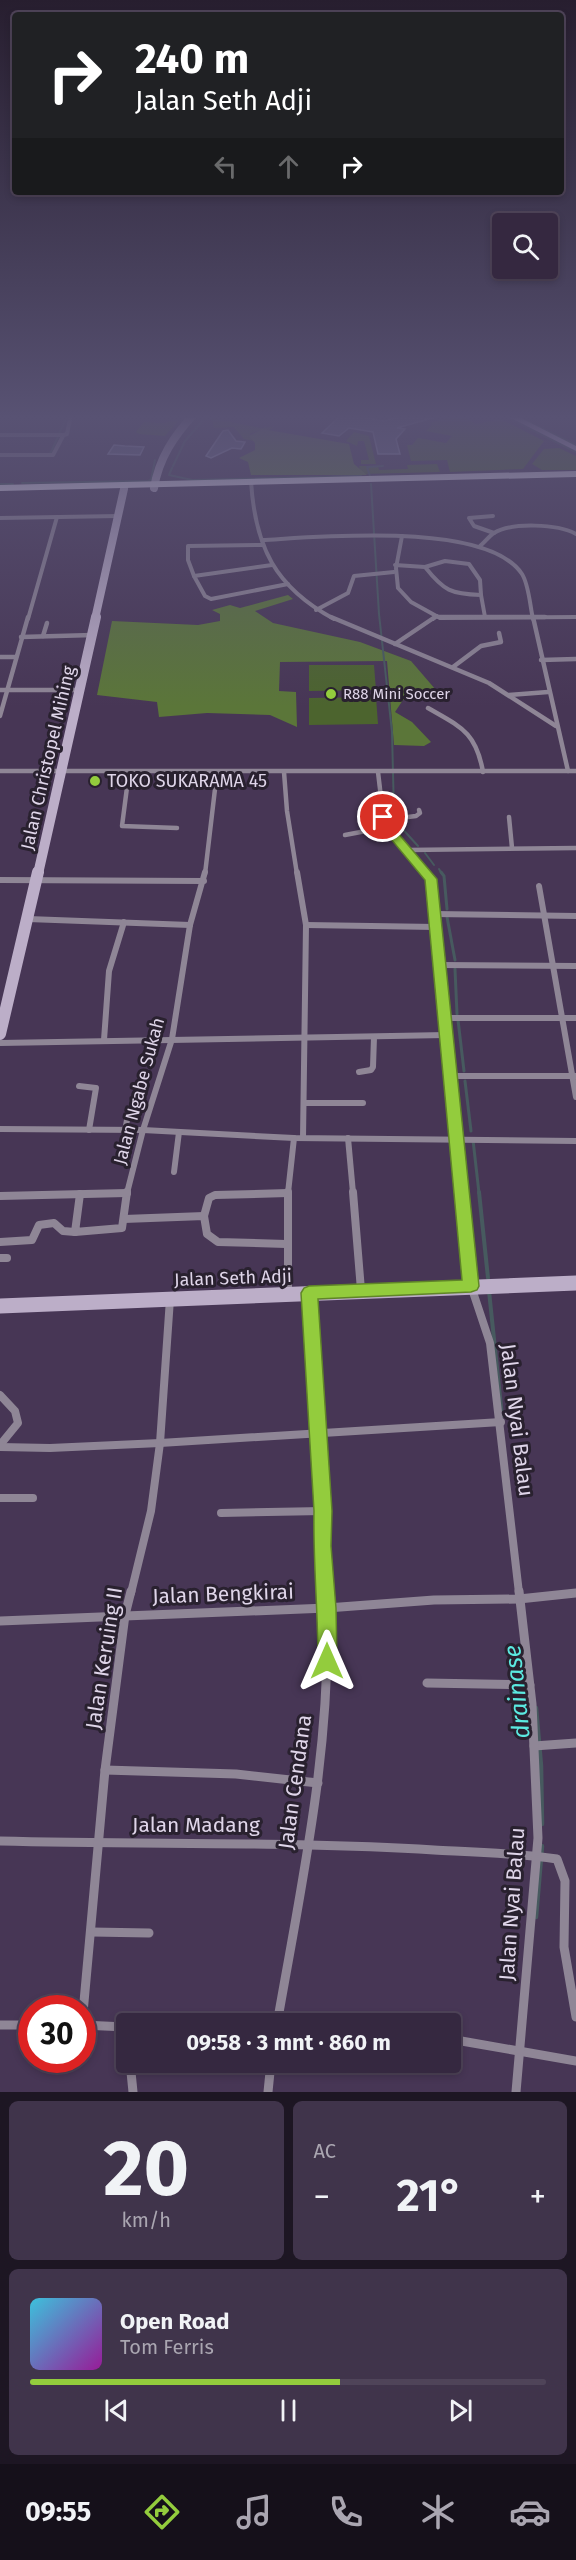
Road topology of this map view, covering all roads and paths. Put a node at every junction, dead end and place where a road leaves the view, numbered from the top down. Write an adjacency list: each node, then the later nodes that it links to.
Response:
1 (119, 512): 3 (street, Jalan Christopel Mihing)
2 (256, 512): 10 (street)
3 (118, 516): 5 (street); 27 (street, Jalan Christopel Mihing)
4 (493, 516): 7 (street)
5 (57, 517): 6 (street); 28 (street)
6 (0, 518)
7 (494, 533): 8 (street); 11 (street)
8 (576, 534)
9 (402, 536): 10 (street); 11 (street); 13 (street)
10 (262, 542): 12 (street); 16 (street)
11 (480, 546): 23 (street)
12 (272, 565): 16 (street); 17 (street)
13 (395, 565): 14 (street); 15 (street)
14 (425, 567): 18 (street); 18 (street)
15 (394, 572): 19 (street); 20 (street)
16 (194, 576): 17 (street)
17 (288, 584): 19 (street)
18 (481, 596): 21 (street)
19 (316, 610): 29 (street)
20 (437, 616): 21 (street); 29 (street)
21 (485, 617): 23 (street)
22 (576, 617): 23 (street)
23 (533, 618): 33 (street)
24 (47, 623): 26 (street)
25 (500, 633): 34 (street)
26 (43, 636): 27 (street); 28 (street)
27 (93, 636): 37 (street, Jalan Christopel Mihing)
28 (21, 637): 31 (street)
29 (395, 644): 34 (street)
30 (0, 657): 31 (street)
31 (16, 657): 36 (street)
32 (576, 659): 33 (street)
33 (541, 660): 38 (street)
34 (453, 667): 39 (street)
35 (0, 690): 36 (street)
36 (9, 690): 37 (street); 41 (street)
37 (81, 690): 44 (street, Jalan Christopel Mihing)
38 (548, 692): 39 (street); 42 (street)
39 (509, 695): 42 (street)
40 (428, 708): 50 (street)
41 (0, 716)
42 (556, 726): 45 (street)
43 (0, 771): 44 (street)
44 (62, 771): 46 (street); 61 (street, Jalan Christopel Mihing)
45 (568, 771): 50 (street); 51 (street)
46 (129, 772): 47 (street); 55 (street)
47 (217, 772): 48 (street); 62 (street, Jalan Ngabe Sukah)
48 (284, 772): 49 (street); 70 (street)
49 (378, 772): 50 (street); 54 (street)
50 (483, 772)
51 (576, 772)
52 (419, 810): 54 (street)
53 (509, 817): 57 (street)
54 (389, 822): 56 (street); 59 (street, Jalan Nyai Balau)
55 (177, 828)
56 (345, 835)
57 (512, 848): 58 (street); 59 (street)
58 (576, 848)
59 (413, 850): 64 (street, Jalan Nyai Balau)
60 (0, 880): 61 (street)
61 (37, 881): 62 (street); 67 (street, Jalan Christopel Mihing)
62 (204, 881): 69 (street, Jalan Ngabe Sukah)
63 (539, 886): 65 (street)
64 (440, 914): 65 (street); 71 (street, Jalan Nyai Balau)
65 (544, 915): 66 (street); 73 (street)
66 (576, 916)
67 (28, 919): 68 (street); 75 (street, Jalan Christopel Mihing)
68 (124, 922): 69 (street); 84 (street)
69 (190, 925): 83 (street, Jalan Ngabe Sukah)
70 (306, 925): 71 (street); 82 (street)
71 (436, 927): 72 (street, Jalan Nyai Balau)
72 (446, 965): 73 (street); 76 (street, Jalan Nyai Balau)
73 (552, 966): 74 (street); 77 (street)
74 (576, 966)
75 (5, 993): 79 (street, Jalan Christopel Mihing)
76 (450, 1018): 77 (street); 80 (street, Jalan Nyai Balau)
77 (564, 1018): 78 (street); 88 (street)
78 (576, 1018)
79 (0, 1034)
80 (446, 1035): 81 (street); 87 (street, Jalan Nyai Balau)
81 (374, 1037): 82 (street); 86 (street)
82 (305, 1038): 83 (street); 92 (street)
83 (172, 1039): 84 (street); 96 (street, Jalan Ngabe Sukah)
84 (104, 1040): 85 (street)
85 (0, 1043)
86 (359, 1072)
87 (456, 1076): 88 (street); 102 (street, Jalan Nyai Balau)
88 (574, 1076): 90 (street)
89 (79, 1086): 95 (street)
90 (576, 1097)
91 (363, 1103): 92 (street)
92 (305, 1104): 100 (street)
93 (129, 1109): 97 (street)
94 (0, 1129): 95 (street)
95 (89, 1130): 97 (street)
96 (142, 1130): 97 (street); 98 (street); 105 (street, Jalan Ngabe Sukah)
97 (125, 1131)
98 (179, 1132): 99 (street); 104 (street)
99 (294, 1138): 100 (street); 106 (street)
100 (303, 1138): 101 (street)
101 (348, 1138): 102 (street); 116 (street)
102 (463, 1139): 103 (street); 115 (street, Jalan Nyai Balau)
103 (576, 1140)
104 (174, 1172)
105 (127, 1193): 107 (street); 110 (street, Jalan Ngabe Sukah)
106 (288, 1193): 109 (street); 113 (street)
107 (80, 1194): 108 (street); 111 (street)
108 (0, 1196)
109 (204, 1216): 110 (street); 113 (street)
110 (124, 1219): 111 (street)
111 (75, 1232): 112 (street)
112 (0, 1242)
113 (286, 1244): 118 (street)
114 (576, 1283): 115 (street, Jalan Seth Adji)
115 (478, 1286): 116 (street, Jalan Seth Adji); 122 (street, Jalan Nyai Balau)
116 (361, 1290): 117 (street, Jalan Seth Adji)
117 (309, 1293): 118 (street, Jalan Seth Adji); 123 (street, Jalan Cendana)
118 (288, 1294): 119 (street, Jalan Seth Adji)
119 (170, 1299): 120 (street, Jalan Seth Adji); 124 (street, Jalan Keruing II)
120 (0, 1306)
121 (0, 1395): 125 (street)
122 (501, 1422): 123 (street); 131 (street, Jalan Nyai Balau)
123 (318, 1432): 124 (street); 128 (street, Jalan Cendana)
124 (160, 1443): 125 (street); 133 (street, Jalan Keruing II)
125 (0, 1446)
126 (0, 1498): 127 (street)
127 (33, 1498)
128 (323, 1511): 129 (street); 132 (street, Jalan Cendana)
129 (221, 1513)
130 (576, 1593): 131 (street, Jalan Bengkirai)
131 (520, 1599): 132 (street, Jalan Bengkirai); 136 (street, Jalan Nyai Balau)
132 (327, 1608): 133 (street, Jalan Bengkirai); 140 (street, Jalan Cendana)
133 (125, 1615): 134 (street, Jalan Bengkirai); 139 (street, Jalan Keruing II)
134 (0, 1621)
135 (426, 1683): 136 (street)
136 (530, 1685): 138 (street, Jalan Nyai Balau)
137 (576, 1743): 138 (street)
138 (534, 1746): 144 (street, Jalan Nyai Balau)
139 (105, 1770): 140 (street); 142 (street, Jalan Keruing II)
140 (318, 1783): 143 (street, Jalan Cendana)
141 (0, 1840): 142 (street, Jalan Madang)
142 (98, 1844): 143 (street, Jalan Madang); 146 (street, Jalan Keruing II)
143 (307, 1845): 144 (street, Jalan Madang); 149 (street, Jalan Cendana)
144 (539, 1856): 145 (street, Jalan Madang); 156 (street, Jalan Nyai Balau)
145 (572, 1886): 150 (street)
146 (92, 1932): 147 (street); 148 (street, Jalan Keruing II)
147 (149, 1933)
148 (85, 1995)
149 (279, 2013)
150 (576, 2017)
151 (0, 2025): 152 (street)
152 (18, 2025)
153 (96, 2025): 154 (street)
154 (116, 2026)
155 (461, 2040): 156 (street)
156 (519, 2051): 157 (street); 162 (street, Jalan Nyai Balau)
157 (576, 2061)
158 (131, 2073): 160 (street)
159 (270, 2073): 161 (street)
160 (133, 2092)
161 (268, 2092)
162 (516, 2092)

